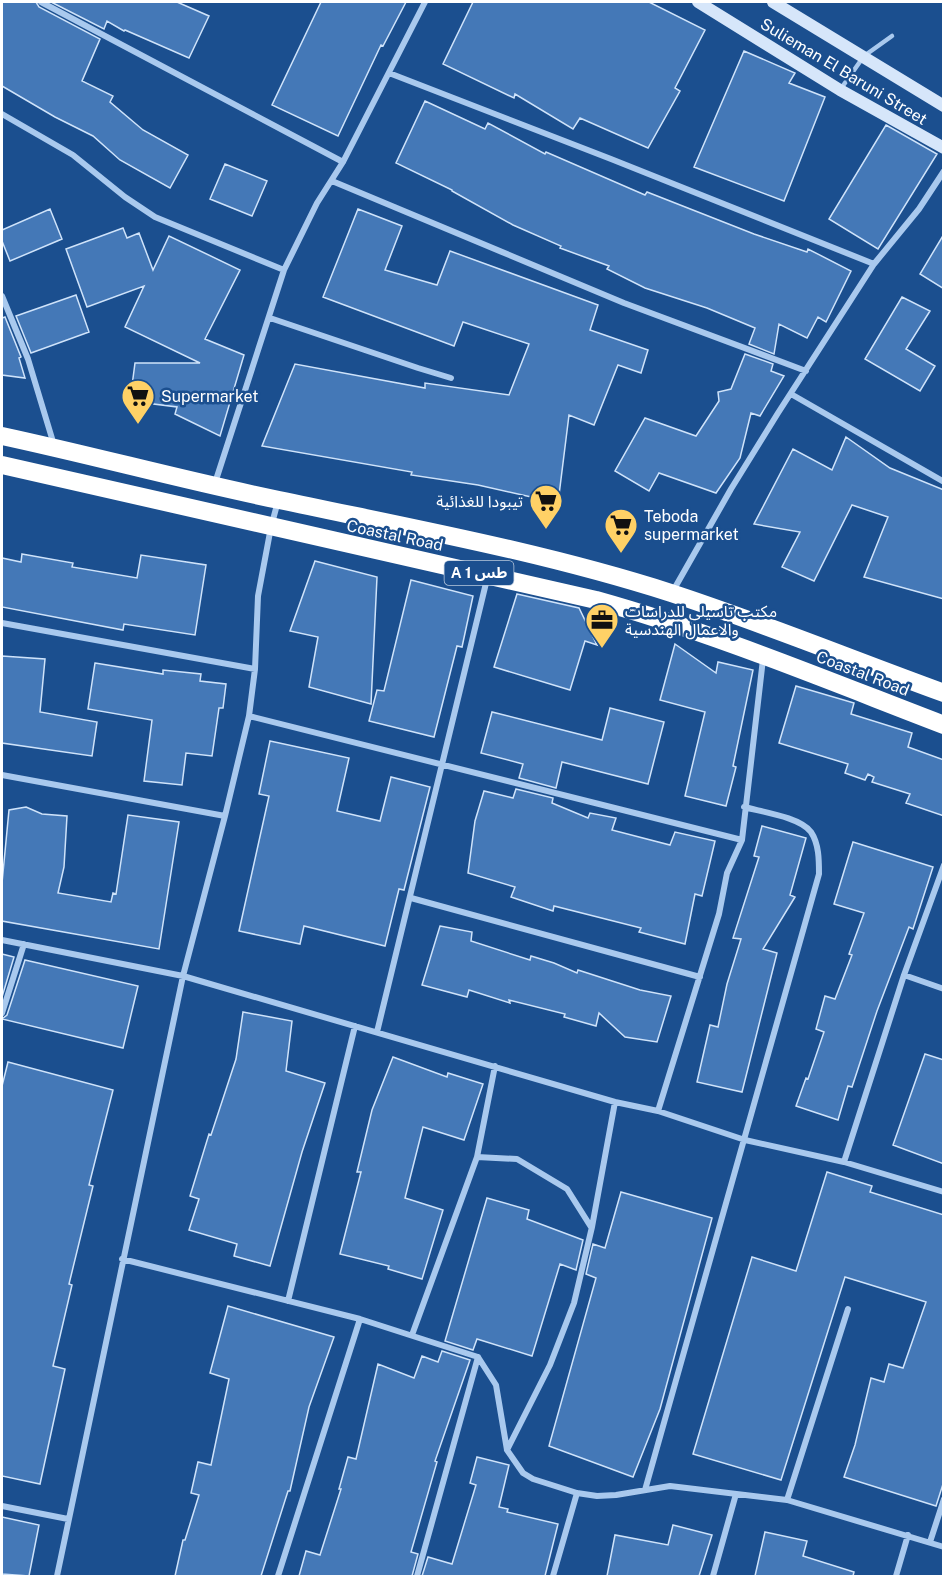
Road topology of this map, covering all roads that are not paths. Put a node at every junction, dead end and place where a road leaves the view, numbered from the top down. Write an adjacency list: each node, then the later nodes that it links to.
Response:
1 (41, 2): 12 (street)
2 (425, 2): 7 (street)
3 (698, 2): 8 (street, Sulieman El Baruni Street)
4 (773, 2): 6 (street, Sulieman El Baruni Street)
5 (892, 36): 6 (lane)
6 (864, 56): 8 (lane); 9 (street, Sulieman El Baruni Street)
7 (389, 73): 12 (street); 15 (street)
8 (840, 90): 11 (street, Sulieman El Baruni Street)
9 (944, 106)
10 (2, 114): 16 (street)
11 (944, 148)
12 (343, 162): 14 (street)
13 (944, 171): 15 (street)
14 (332, 181): 16 (street); 19 (street)
15 (874, 264): 19 (street)
16 (284, 270): 18 (street)
17 (2, 296): 23 (street)
18 (270, 318): 20 (street); 26 (street)
19 (806, 371): 21 (street)
20 (451, 378)
21 (791, 394): 25 (street); 30 (street)
22 (2, 436): 23 (highway, Coastal Road / A 1 طس)
23 (54, 447): 26 (highway, Coastal Road / A 1 طس)
24 (2, 465): 28 (highway, Coastal Road / A 1 طس)
25 (944, 482)
26 (215, 485): 27 (highway, Coastal Road / A 1 طس)
27 (278, 500): 28 (street); 30 (highway, Coastal Road / A 1 طس)
28 (270, 527): 29 (highway, Coastal Road / A 1 طس); 33 (street)
29 (488, 575): 32 (highway, Coastal Road / A 1 طس); 37 (street)
30 (671, 594): 34 (highway, Coastal Road / A 1 طس)
31 (2, 623): 33 (street)
32 (763, 655): 36 (highway, Coastal Road / A 1 طس); 39 (street)
33 (255, 669): 35 (street)
34 (944, 693)
35 (249, 716): 37 (street); 40 (street)
36 (944, 725)
37 (442, 764): 41 (street); 43 (street)
38 (2, 775): 40 (street)
39 (744, 807): 41 (street); 56 (street)
40 (225, 816): 47 (street)
41 (742, 840): 48 (street)
42 (944, 865): 46 (street)
43 (411, 898): 48 (street); 52 (street)
44 (2, 940): 45 (street)
45 (24, 944): 47 (street); 50 (street)
46 (904, 975): 49 (street); 58 (street)
47 (183, 976): 51 (street); 61 (street)
48 (700, 977): 55 (street)
49 (944, 989)
50 (2, 1013)
51 (355, 1026): 52 (street); 62 (street)
52 (377, 1032): 53 (street)
53 (495, 1066): 54 (street); 57 (street)
54 (615, 1102): 55 (street); 60 (street)
55 (658, 1111): 56 (street)
56 (746, 1140): 58 (street); 68 (street)
57 (477, 1157): 60 (street); 65 (street)
58 (844, 1162): 59 (street)
59 (944, 1192)
60 (592, 1227): 67 (street)
61 (122, 1259): 62 (street); 74 (street)
62 (288, 1301): 64 (street)
63 (848, 1309): 72 (street)
64 (360, 1319): 65 (street); 79 (street)
65 (412, 1335): 66 (street)
66 (478, 1357): 67 (street); 80 (street)
67 (507, 1450): 69 (street)
68 (645, 1490): 69 (street); 70 (street)
69 (577, 1493): 81 (street)
70 (736, 1494): 72 (street); 82 (street)
71 (944, 1499): 76 (street)
72 (787, 1500): 75 (street)
73 (2, 1506): 74 (street)
74 (68, 1519): 78 (street)
75 (908, 1534): 76 (street); 83 (street)
76 (930, 1542): 77 (street)
77 (944, 1547)
78 (57, 1576)
79 (278, 1576)
80 (417, 1576)
81 (553, 1576)
82 (714, 1576)
83 (897, 1576)

